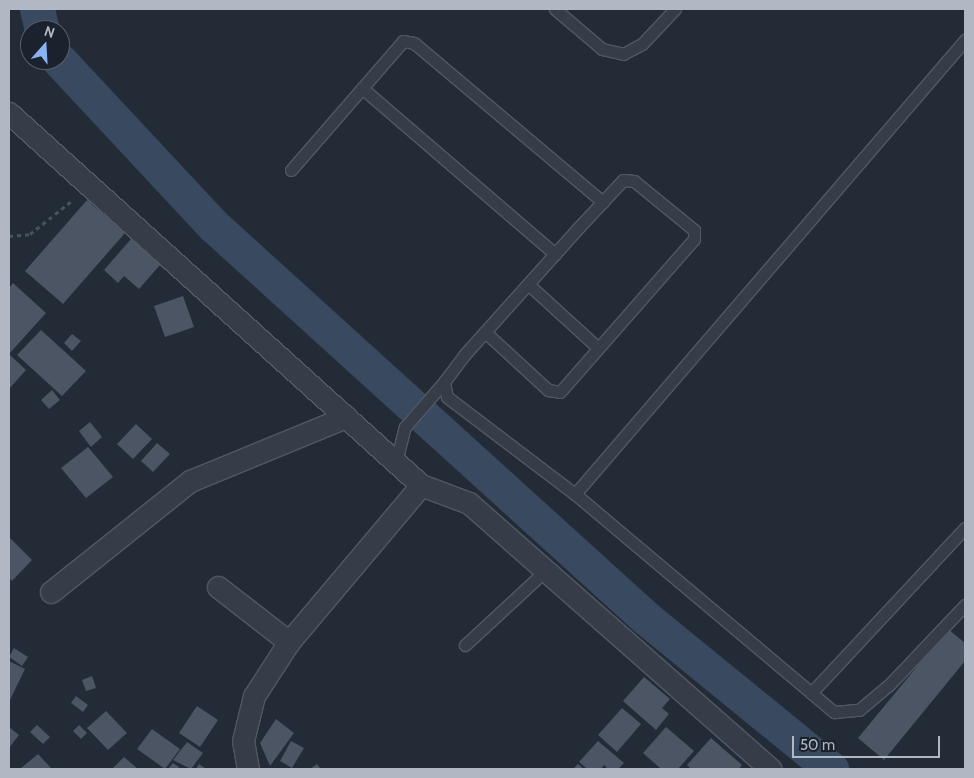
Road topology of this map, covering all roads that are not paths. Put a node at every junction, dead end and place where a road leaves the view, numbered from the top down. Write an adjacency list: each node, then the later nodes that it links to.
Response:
1 (555, 9): 2 (lane)
2 (675, 9)
3 (965, 40): 16 (lane)
4 (362, 88): 6 (lane); 7 (lane); 8 (lane)
5 (10, 117): 13 (street)
6 (291, 170)
7 (603, 202): 8 (lane); 11 (lane)
8 (555, 254): 9 (lane)
9 (528, 284): 10 (lane); 11 (lane)
10 (485, 332): 11 (lane); 12 (lane)
11 (598, 348)
12 (444, 382): 14 (lane); 16 (lane)
13 (346, 417): 14 (street); 20 (street)
14 (396, 462): 15 (street)
15 (422, 485): 18 (street); 22 (street)
16 (575, 494): 24 (lane)
17 (965, 528): 24 (lane)
18 (545, 572): 23 (lane); 26 (street)
19 (218, 587): 22 (street)
20 (51, 592)
21 (965, 604): 24 (lane)
22 (289, 642): 25 (street)
23 (465, 645)
24 (812, 693)
25 (248, 769)
26 (771, 769)

